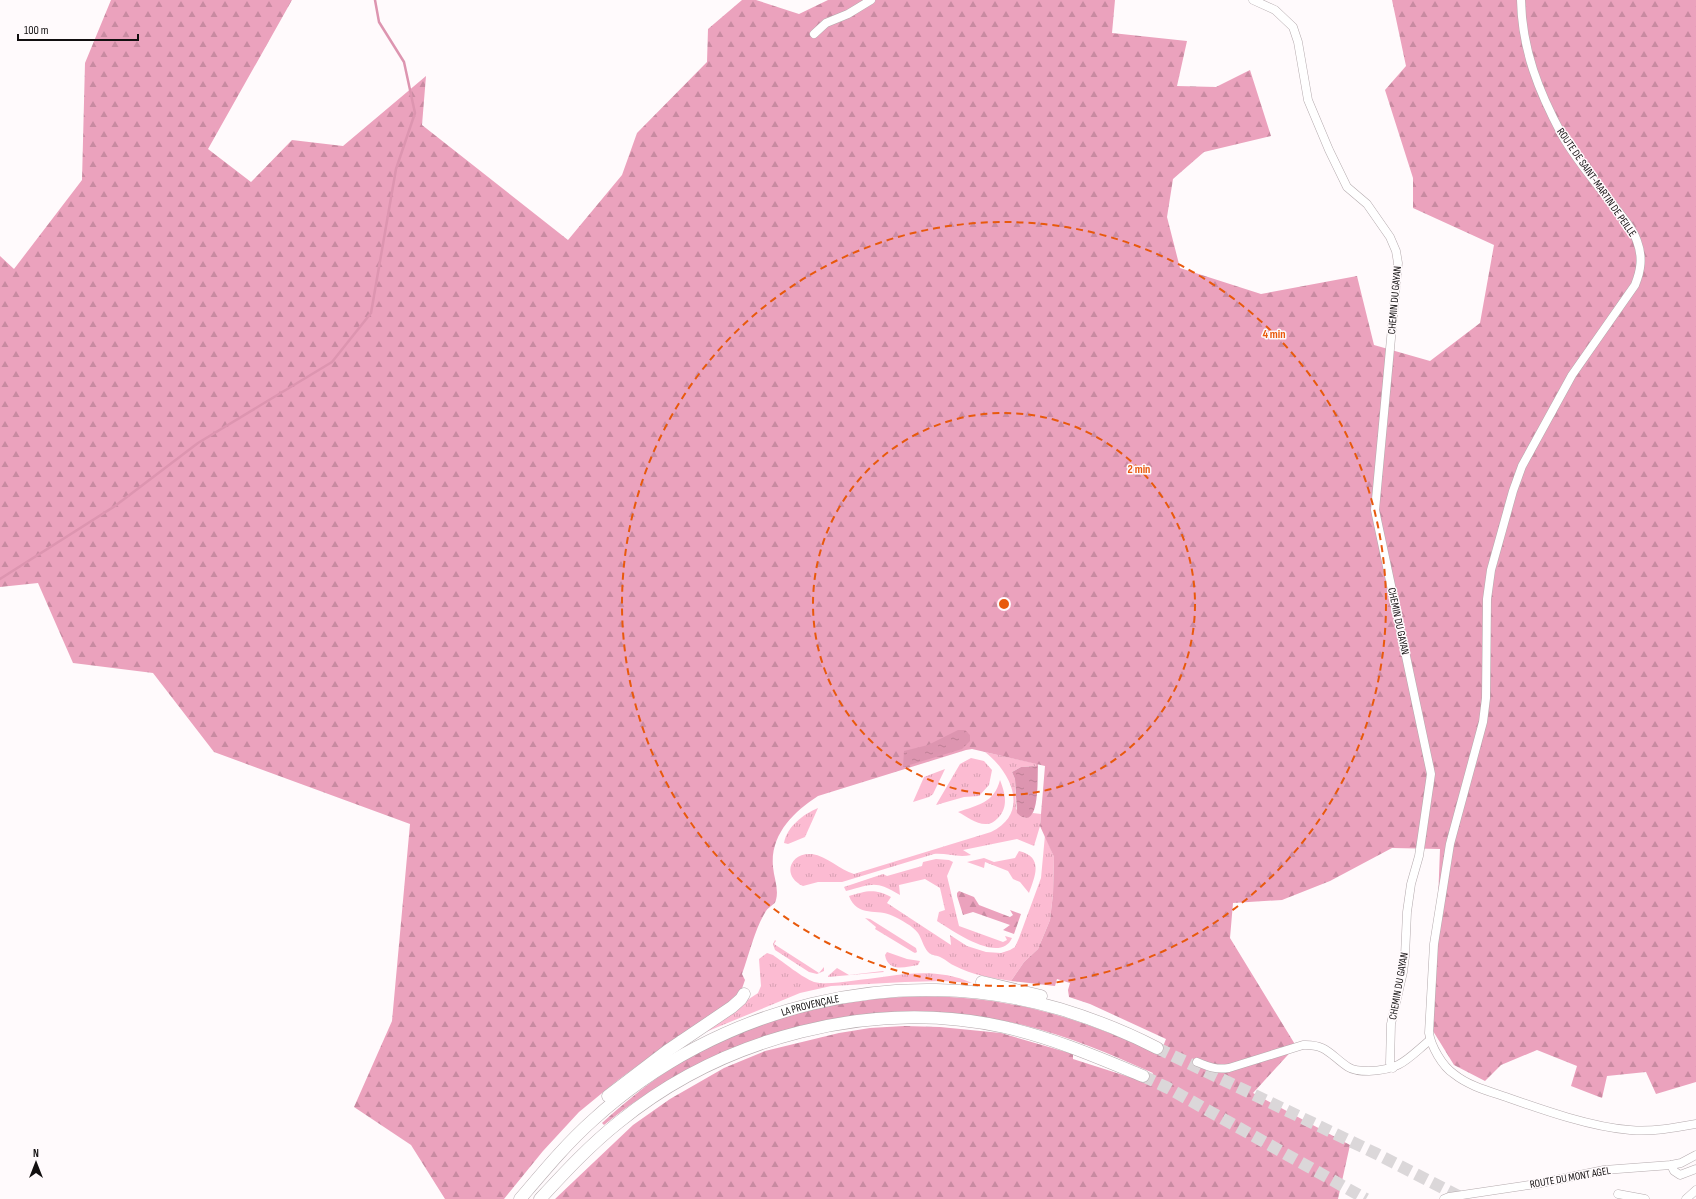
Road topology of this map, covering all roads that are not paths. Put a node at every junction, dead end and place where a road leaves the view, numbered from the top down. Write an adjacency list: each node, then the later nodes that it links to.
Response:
1 (871, 0): 4 (street)
2 (1253, 0): 11 (street, CHEMIN DU GAYAN)
3 (1521, 0): 8 (street, ROUTE DE SAINT-MARTIN DE PEILLE)
4 (814, 34)
5 (982, 982): 7 (highway)
6 (744, 994): 14 (highway)
7 (1094, 1021): 9 (highway, LA PROVENÇALE); 14 (highway, LA PROVENÇALE)
8 (1430, 1040): 11 (street); 13 (street)
9 (1156, 1048)
10 (1197, 1062): 11 (street)
11 (1393, 1068)
12 (1143, 1076): 21 (highway)
13 (1696, 1124)
14 (569, 1142): 20 (highway, LA PROVENÇALE)
15 (1696, 1155): 16 (street, ROUTE DU MONT AGEL)
16 (1671, 1165): 17 (street); 22 (street, ROUTE DU MONT AGEL)
17 (1696, 1169)
18 (1696, 1190): 24 (street)
19 (1618, 1194): 23 (street)
20 (520, 1199)
21 (540, 1199)
22 (1444, 1199)
23 (1645, 1199)
24 (1686, 1199)

